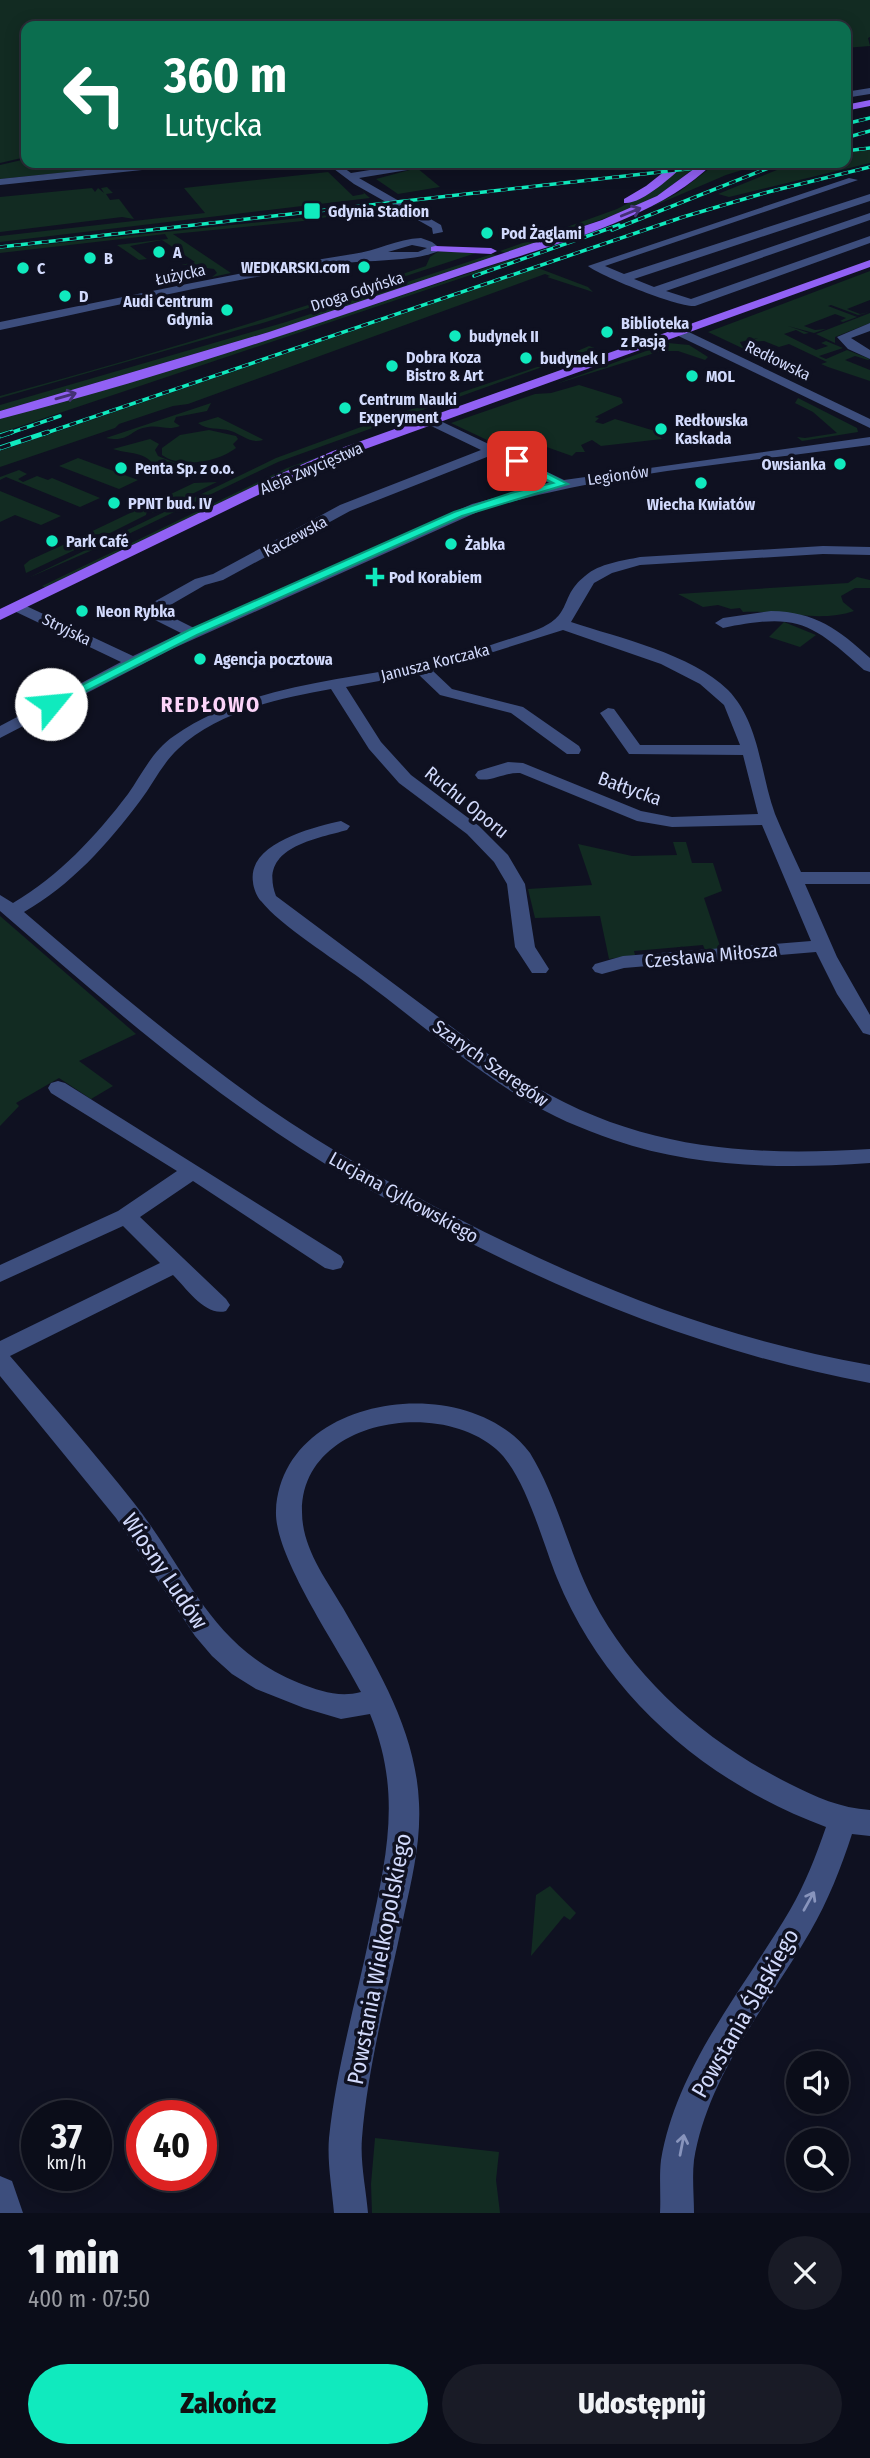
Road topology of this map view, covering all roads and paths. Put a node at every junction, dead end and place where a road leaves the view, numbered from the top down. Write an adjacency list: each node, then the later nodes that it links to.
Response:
1 (870, 93): 2 (main road)
2 (851, 96)
3 (870, 103): 4 (main road)
4 (851, 107)
5 (133, 168): 12 (street)
6 (338, 168): 10 (street)
7 (400, 168): 10 (street)
8 (675, 168): 22 (main road, Droga Gdyńska)
9 (701, 168): 35 (main road, Droga Gdyńska, one-way to 9)
10 (349, 176): 19 (street)
11 (853, 180): 17 (street)
12 (0, 182)
13 (870, 197): 14 (street)
14 (849, 203): 15 (street); 20 (street)
15 (870, 211)
16 (870, 216): 24 (street)
17 (683, 237): 20 (street); 27 (street)
18 (870, 239): 26 (street)
19 (427, 245): 21 (street, Łużycka); 21 (street, Łużycka); 22 (main road)
20 (713, 248): 24 (street); 27 (street)
21 (397, 251): 30 (street, Łużycka)
22 (491, 251): 34 (main road, Droga Gdyńska)
23 (870, 256): 28 (main road, Aleja Zwycięstwa)
24 (747, 259): 26 (street); 29 (street)
25 (870, 263): 31 (main road, Aleja Zwycięstwa)
26 (779, 271): 28 (street); 29 (street)
27 (622, 279): 29 (street)
28 (804, 279): 31 (main road, Aleja Zwycięstwa)
29 (654, 291)
30 (0, 326)
31 (679, 327): 36 (street, Redłowska); 37 (main road, Aleja Zwycięstwa); 38 (street, Redłowska); 43 (main road, Aleja Zwycięstwa)
32 (870, 327): 33 (street)
33 (870, 355)
34 (0, 402)
35 (0, 415)
36 (870, 416)
37 (430, 420): 40 (street); 43 (main road, Aleja Zwycięstwa)
38 (870, 425): 39 (street)
39 (865, 442): 41 (street, Legionów)
40 (493, 450): 41 (street); 46 (street, Kaczewska)
41 (562, 484): 46 (street, Legionów)
42 (870, 551): 45 (street)
43 (4, 605): 47 (street, Stryjska)
44 (723, 623): 48 (street)
45 (561, 624): 49 (street, Janusza Korczaka); 54 (street)
46 (193, 633): 47 (street, Legionów)
47 (133, 662): 52 (street, Legionów)
48 (870, 667)
49 (421, 669): 50 (street, Janusza Korczaka); 53 (street)
50 (335, 683): 60 (street, Janusza Korczaka); 63 (street, Ruchu Oporu)
51 (608, 713): 54 (street)
52 (0, 733)
53 (573, 750)
54 (748, 750): 56 (street)
55 (484, 775): 56 (street, Bałtycka)
56 (769, 819): 58 (street)
57 (341, 826): 66 (street, Szarych Szeregów)
58 (794, 878): 59 (street); 61 (street)
59 (870, 878)
60 (6, 906): 75 (street, Lucjana Cylkowskiego)
61 (821, 946): 62 (street, Czesława Miłosza); 64 (street)
62 (602, 968)
63 (539, 969)
64 (870, 1029)
65 (58, 1088): 67 (street)
66 (870, 1156)
67 (191, 1172): 68 (street); 69 (street)
68 (126, 1216): 70 (street); 71 (street)
69 (333, 1262)
70 (177, 1264): 72 (street); 73 (street)
71 (0, 1274)
72 (218, 1305)
73 (0, 1351)
74 (0, 1360): 76 (street, Wiosny Ludów)
75 (870, 1374)
76 (378, 1700): 77 (street, Powstania Wielkopolskiego); 80 (street, Powstania Wielkopolskiego)
77 (856, 1822): 81 (street, Powstania Śląskiego, one-way to 77)
78 (0, 2193): 79 (street)
79 (6, 2213)
80 (351, 2213)
81 (677, 2213)

